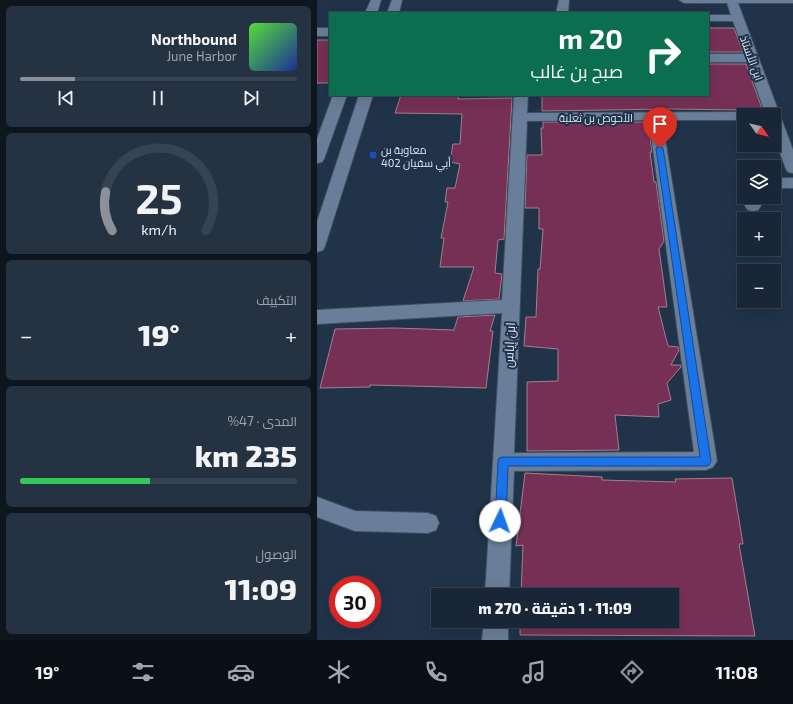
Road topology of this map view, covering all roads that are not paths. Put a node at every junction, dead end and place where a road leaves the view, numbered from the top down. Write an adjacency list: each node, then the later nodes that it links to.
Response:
1 (375, 0): 7 (street)
2 (397, 0): 8 (street)
3 (564, 0): 9 (street)
4 (684, 0): 5 (street); 10 (street)
5 (731, 0): 6 (street); 12 (street, ابن الأستاذ)
6 (793, 0)
7 (371, 12)
8 (393, 12)
9 (562, 12)
10 (687, 12)
11 (709, 18): 12 (street)
12 (738, 18): 16 (street, ابن الأستاذ)
13 (317, 32): 14 (street)
14 (329, 32)
15 (709, 58): 16 (street)
16 (752, 58): 20 (street, ابن الأستاذ)
17 (341, 96): 25 (street)
18 (366, 96): 29 (street)
19 (521, 96): 23 (street, ابن إياس)
20 (770, 108)
21 (737, 116): 22 (street, الأحوص بن ثعلبة)
22 (655, 117): 23 (street, الأحوص بن ثعلبة); 32 (street)
23 (519, 118): 30 (street, ابن إياس)
24 (781, 137): 26 (street, ابن الأستاذ)
25 (317, 158)
26 (793, 169)
27 (781, 183): 28 (street)
28 (793, 183)
29 (317, 246)
30 (511, 306): 31 (street); 32 (street, ابن إياس)
31 (317, 317)
32 (503, 462): 35 (street, ابن إياس)
33 (317, 507): 34 (street)
34 (428, 523)
35 (497, 588)
36 (496, 628): 37 (street)
37 (495, 640)

